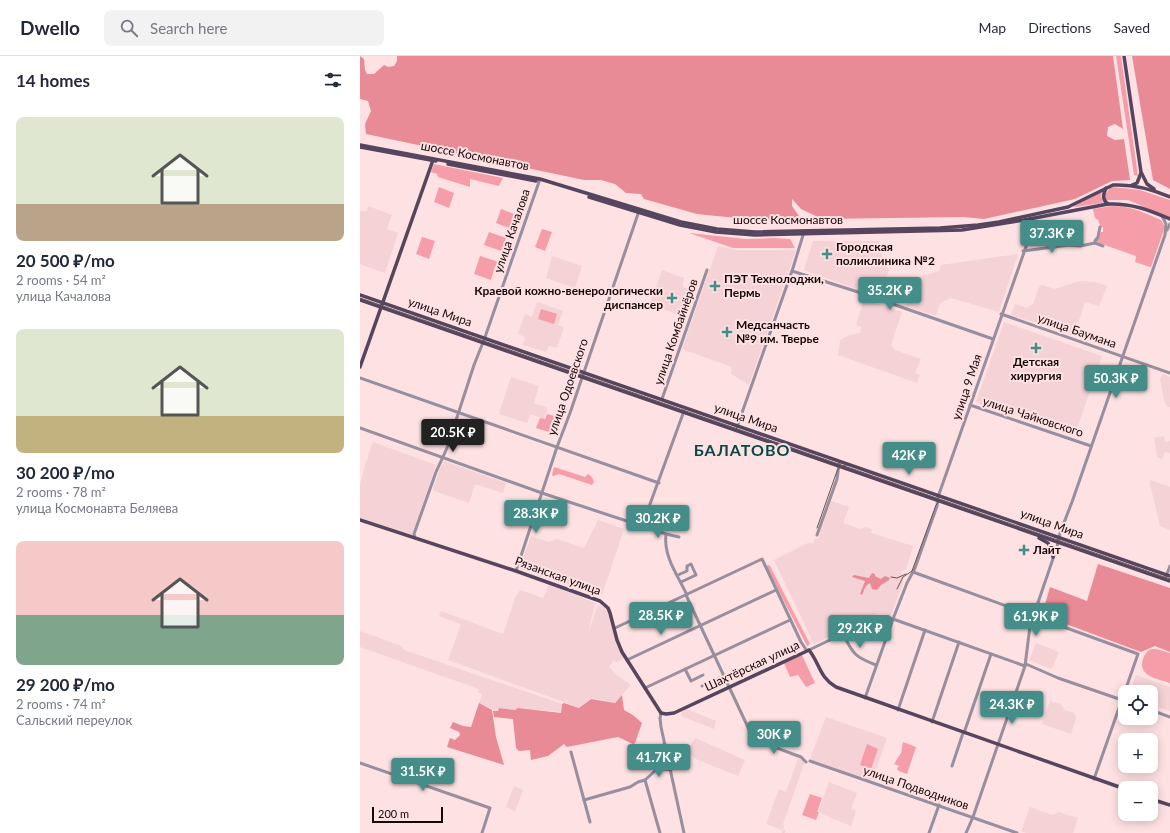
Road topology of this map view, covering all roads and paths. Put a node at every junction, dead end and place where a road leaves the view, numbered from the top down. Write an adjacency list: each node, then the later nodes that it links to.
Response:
1 (1124, 56): 4 (main road)
2 (360, 146): 3 (main road, шоссе Космонавтов)
3 (434, 160): 5 (main road, шоссе Космонавтов); 28 (main road)
4 (1141, 172): 6 (main road); 8 (main road)
5 (540, 180): 11 (main road, шоссе Космонавтов); 31 (street, улица Качалова)
6 (1130, 186): 7 (main road, шоссе Космонавтов); 8 (main road, шоссе Космонавтов)
7 (1107, 187): 10 (main road); 13 (main road, шоссе Космонавтов)
8 (1159, 192): 9 (main road, шоссе Космонавтов)
9 (1170, 197)
10 (1108, 204): 12 (main road, шоссе Космонавтов); 13 (main road, шоссе Космонавтов)
11 (639, 211): 17 (main road, шоссе Космонавтов); 36 (street, улица Одоевского)
12 (1161, 216): 14 (main road, шоссе Космонавтов); 18 (street)
13 (1032, 217): 17 (main road, шоссе Космонавтов); 23 (street, улица 9 Мая)
14 (1170, 219)
15 (1170, 224): 18 (street)
16 (1100, 227): 20 (street)
17 (804, 232): 25 (street)
18 (1164, 236): 34 (street)
19 (1050, 239): 22 (street)
20 (1095, 243): 21 (street); 22 (street)
21 (1103, 246)
22 (1052, 247): 23 (street)
23 (1023, 251): 30 (street, улица 9 Мая)
24 (707, 270): 40 (street, улица Комбайнёров)
25 (792, 271): 32 (street); 45 (street)
26 (360, 294): 28 (main road, улица Мира)
27 (360, 300): 29 (main road, улица Мира)
28 (383, 302): 29 (main road); 31 (main road, улица Мира)
29 (381, 308): 33 (main road, улица Мира); 35 (main road)
30 (1001, 314): 32 (street, улица 9 Мая); 34 (street, улица Баумана)
31 (485, 338): 33 (street, улица Качалова); 36 (main road, улица Мира)
32 (993, 339): 41 (street, улица 9 Мая)
33 (483, 343): 38 (main road, улица Мира); 44 (street, улица Качалова)
34 (1122, 356): 37 (street, улица Баумана); 48 (street)
35 (360, 367)
36 (583, 372): 38 (street, улица Одоевского); 40 (main road, улица Мира)
37 (1170, 373)
38 (582, 377): 43 (main road, улица Мира); 49 (street, улица Одоевского)
39 (360, 378): 44 (street)
40 (662, 399): 42 (main road, улица Мира)
41 (970, 405): 48 (street, улица Чайковского); 55 (street, улица 9 Мая)
42 (685, 407): 43 (street); 45 (main road, улица Мира)
43 (684, 412): 47 (main road, улица Мира); 53 (street)
44 (459, 413): 49 (street); 50 (street, улица Качалова)
45 (738, 425): 47 (street); 51 (main road, улица Мира)
46 (360, 428): 50 (street)
47 (736, 431): 52 (main road, улица Мира)
48 (1091, 446): 64 (street)
49 (556, 448): 53 (street); 54 (street, улица Одоевского)
50 (442, 458): 54 (street); 63 (street, улица Качалова)
51 (839, 460): 52 (street); 55 (main road, улица Мира)
52 (839, 466): 56 (main road, улица Мира); 61 (street)
53 (659, 483): 58 (street)
54 (542, 493): 58 (street); 68 (street, улица Одоевского)
55 (939, 495): 56 (street, улица 9 Мая); 64 (main road, улица Мира)
56 (938, 501): 59 (main road, улица Мира); 69 (street, улица 9 Мая)
57 (360, 520): 63 (main road, Рязанская улица)
58 (642, 526): 60 (street)
59 (1032, 533): 65 (main road, улица Мира); 66 (main road)
60 (666, 534): 62 (street); 70 (street)
61 (817, 535)
62 (679, 537)
63 (415, 538): 68 (main road, Рязанская улица)
64 (1059, 538): 65 (street); 71 (main road, улица Мира)
65 (1058, 542): 66 (street); 71 (main road, улица Мира)
66 (1053, 557): 76 (street)
67 (1170, 566): 71 (street)
68 (516, 571): 80 (main road, Рязанская улица)
69 (913, 572): 76 (street); 77 (street, улица 9 Мая)
70 (678, 575): 73 (street); 73 (street)
71 (1167, 577): 72 (main road, улица Мира)
72 (1170, 581)
73 (681, 582): 75 (street)
74 (776, 590): 75 (street); 78 (street); 79 (street)
75 (687, 595): 79 (street); 80 (street)
76 (1034, 615): 89 (street); 93 (street)
77 (893, 619): 81 (street, Шахтёрская улица); 82 (street, Шахтёрская улица); 88 (street, улица 9 Мая)
78 (790, 620): 84 (street); 86 (street)
79 (700, 626): 86 (street); 87 (street)
80 (615, 628): 87 (main road, Рязанская улица)
81 (925, 630): 83 (street, Шахтёрская улица); 99 (street)
82 (843, 634): 84 (street, Шахтёрская улица); 88 (street)
83 (959, 642): 85 (street, Шахтёрская улица); 104 (street)
84 (808, 651): 95 (main road, Шахтёрская улица); 97 (main road)
85 (991, 654): 89 (street, Шахтёрская улица); 105 (street)
86 (714, 655): 90 (street); 92 (street)
87 (627, 660): 96 (main road, Рязанская улица)
88 (876, 665): 97 (street, улица 9 Мая)
89 (1026, 665): 98 (street, Шахтёрская улица); 107 (street)
90 (685, 669): 91 (street); 96 (street)
91 (703, 675)
92 (724, 676): 94 (street); 95 (street)
93 (1129, 685)
94 (702, 686)
95 (730, 687): 100 (main road, Шахтёрская улица); 118 (street, улица Подводников)
96 (646, 688): 100 (main road, Рязанская улица)
97 (865, 698): 99 (main road)
98 (1118, 698)
99 (898, 710): 104 (main road)
100 (661, 713): 106 (street, Рязанская улица)
101 (1158, 713): 103 (street)
102 (1118, 716): 113 (street)
103 (1170, 717)
104 (932, 722): 105 (main road)
105 (963, 733): 107 (main road); 110 (street)
106 (665, 744): 111 (street); 112 (street, Рязанская улица)
107 (998, 745): 113 (main road); 120 (street)
108 (571, 752): 116 (street)
109 (360, 763): 122 (street)
110 (952, 766)
111 (656, 770): 112 (street); 114 (street)
112 (671, 770): 124 (street, Рязанская улица)
113 (1094, 779): 115 (main road)
114 (645, 780): 116 (street); 123 (street)
115 (1118, 788)
116 (584, 800): 121 (street)
117 (1158, 801): 119 (main road)
118 (938, 805): 120 (street, улица Подводников); 125 (street)
119 (1170, 805)
120 (973, 817): 126 (street); 127 (street, улица Подводников)
121 (590, 822)
122 (482, 833)
123 (660, 833)
124 (684, 833)
125 (929, 833)
126 (966, 833)
127 (1017, 833)

